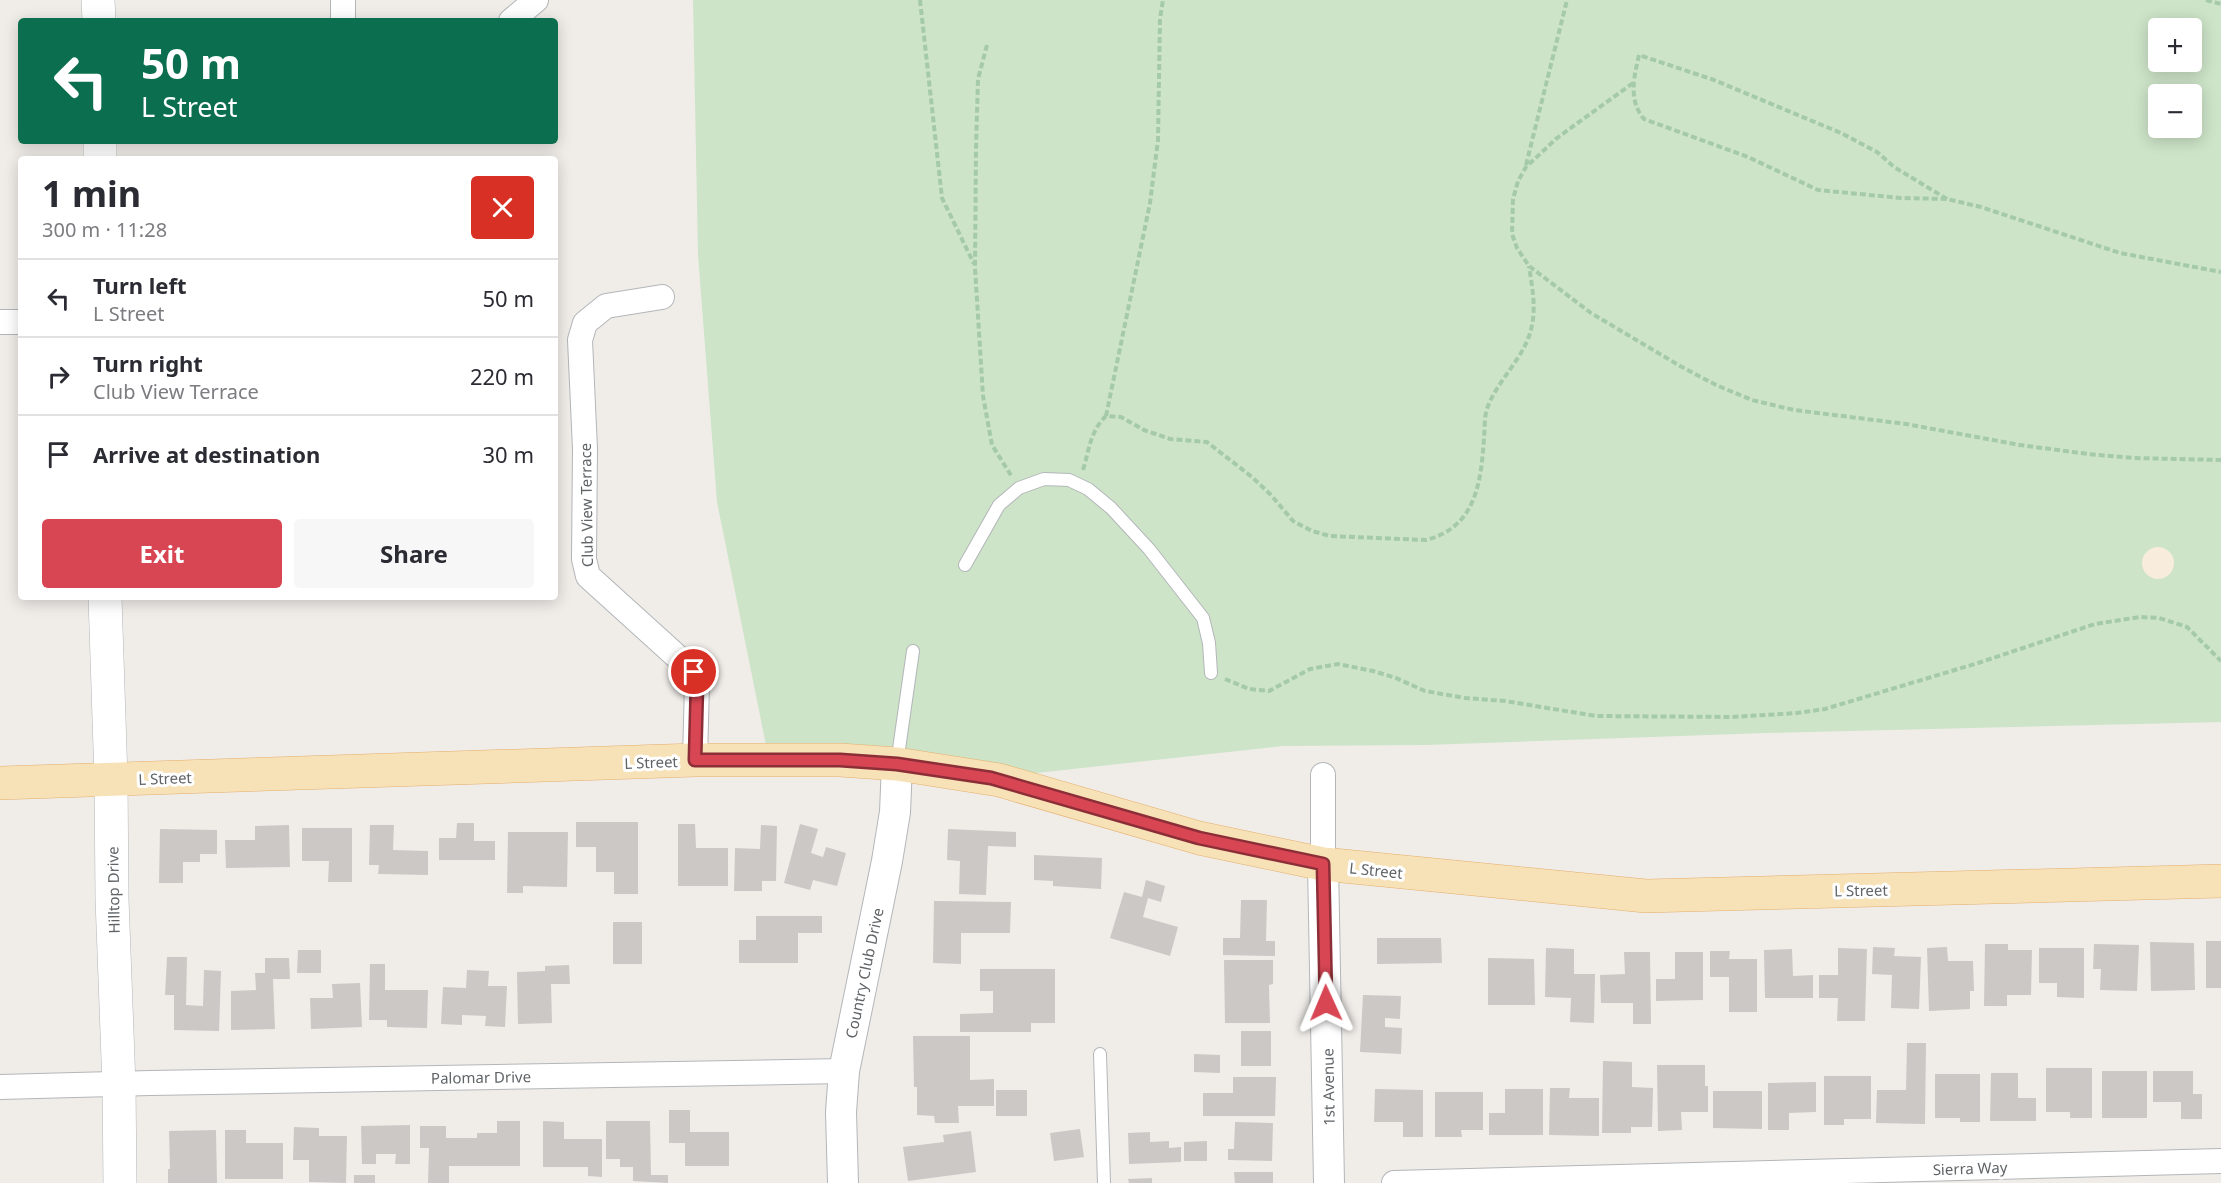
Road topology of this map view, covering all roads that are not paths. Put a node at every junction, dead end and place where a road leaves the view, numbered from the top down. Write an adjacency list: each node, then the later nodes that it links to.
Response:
1 (98, 0): 4 (main road)
2 (343, 0): 5 (street)
3 (536, 0): 6 (street)
4 (99, 18)
5 (343, 18)
6 (515, 18)
7 (662, 297): 14 (street, Club View Terrace)
8 (0, 322): 9 (street)
9 (18, 322)
10 (965, 565): 13 (lane)
11 (105, 600): 17 (main road, Hilltop Drive)
12 (913, 651): 15 (lane)
13 (1211, 673)
14 (695, 760): 15 (main road, L Street); 17 (main road, L Street)
15 (897, 764): 19 (main road, L Street); 22 (street, Country Club Drive)
16 (1323, 775): 19 (street, 1st Avenue)
17 (111, 779): 18 (main road, L Street); 23 (main road, Hilltop Drive)
18 (0, 783)
19 (1323, 864): 20 (main road, L Street); 32 (street, 1st Avenue)
20 (2221, 881)
21 (1100, 1054): 31 (lane)
22 (844, 1071): 23 (street, Palomar Drive); 30 (street, Country Club Drive)
23 (119, 1085): 24 (street, Palomar Drive); 29 (main road, Hilltop Drive)
24 (0, 1088)
25 (2221, 1161): 26 (street, Sierra Way)
26 (2062, 1174): 27 (street, Sierra Way)
27 (1821, 1177): 28 (street, Sierra Way)
28 (1607, 1180): 33 (street, Sierra Way)
29 (120, 1183)
30 (843, 1183)
31 (1104, 1183)
32 (1329, 1183)
33 (1394, 1183)

